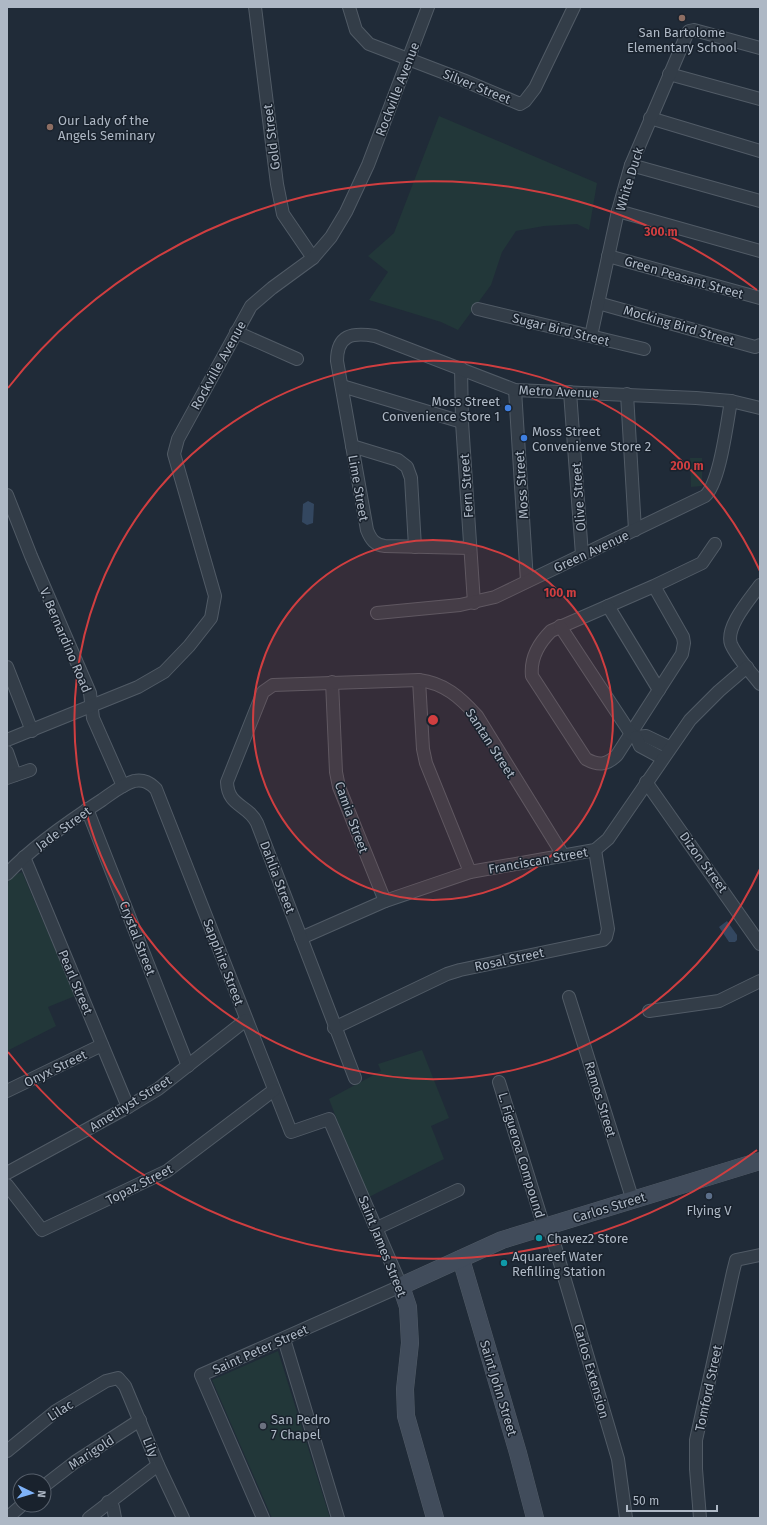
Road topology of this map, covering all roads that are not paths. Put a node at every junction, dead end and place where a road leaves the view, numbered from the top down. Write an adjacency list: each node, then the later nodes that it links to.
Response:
1 (255, 7): 16 (street, Gold Street)
2 (349, 7): 6 (street, Silver Street)
3 (428, 7): 6 (street, Rockville Avenue)
4 (574, 7): 6 (street, Silver Street)
5 (760, 48): 7 (street, White Duck)
6 (408, 59): 16 (street, Rockville Avenue)
7 (669, 74): 8 (street); 9 (street, White Duck)
8 (760, 99)
9 (650, 118): 10 (street); 11 (street, White Duck)
10 (760, 150)
11 (631, 165): 12 (street); 13 (street, White Duck)
12 (760, 201)
13 (618, 211): 14 (street); 15 (street, White Duck)
14 (760, 251)
15 (608, 256): 17 (street, Green Peasant Street); 18 (street, White Duck)
16 (313, 258): 20 (street, Rockville Avenue)
17 (760, 298)
18 (598, 303): 21 (street, White Duck); 23 (street, Mocking Bird Street)
19 (478, 309): 21 (street, Sugar Bird Street)
20 (236, 332): 25 (street); 55 (street, Rockville Avenue)
21 (592, 336): 24 (street, Sugar Bird Street)
22 (344, 338): 26 (street, Metro Avenue); 27 (street, Lime Street)
23 (760, 346)
24 (644, 349)
25 (297, 360)
26 (461, 368): 28 (street, Metro Avenue); 33 (street, Fern Street)
27 (342, 386): 33 (street); 34 (street, Lime Street)
28 (514, 390): 29 (street, Metro Avenue); 41 (street, Moss Street)
29 (570, 392): 30 (street, Metro Avenue); 40 (street, Olive Street)
30 (627, 394): 31 (street, Metro Avenue); 36 (street)
31 (731, 401): 32 (street, Metro Avenue); 36 (street, Green Avenue)
32 (760, 408)
33 (462, 422): 39 (street, Fern Street)
34 (352, 446): 38 (street); 38 (street, Lime Street)
35 (7, 495): 55 (street, V. Bernardino Road)
36 (635, 530): 40 (street, Green Avenue)
37 (714, 544): 43 (street)
38 (415, 547): 39 (street, Lime Street)
39 (470, 548): 44 (street, Fern Street)
40 (582, 555): 41 (street, Green Avenue)
41 (527, 581): 44 (street, Green Avenue)
42 (760, 585): 49 (street)
43 (654, 586): 45 (street); 54 (street)
44 (474, 603): 46 (street, Green Avenue)
45 (608, 606): 47 (street); 54 (street)
46 (377, 612)
47 (560, 626): 57 (street); 57 (street)
48 (7, 667): 56 (street)
49 (747, 667): 52 (street); 59 (street, Franciscan Street)
50 (419, 680): 51 (street, Santan Street); 68 (street, Santan Street); 70 (street)
51 (332, 682): 53 (street, Santan Street); 72 (street, Camia Street)
52 (760, 684)
53 (267, 688): 73 (street, Dahlia Street)
54 (659, 690): 57 (street)
55 (91, 707): 56 (street, Rockville Avenue); 65 (street, V. Bernardino Road)
56 (32, 731): 58 (street, Rockville Avenue)
57 (634, 735): 59 (street); 61 (street)
58 (7, 740)
59 (669, 748): 61 (street, Franciscan Street)
60 (7, 752): 63 (street)
61 (662, 758): 64 (street, Franciscan Street)
62 (30, 770): 63 (street)
63 (11, 777)
64 (646, 782): 67 (street, Franciscan Street); 74 (street, Dizon Street)
65 (123, 786): 66 (street, Jade Street); 78 (street, Sapphire Street)
66 (88, 809): 69 (street, Jade Street); 81 (street, Crystal Street)
67 (595, 850): 68 (street, Franciscan Street); 79 (street, Rosal Street)
68 (563, 856): 70 (street, Franciscan Street)
69 (24, 857): 71 (street, Jade Street); 80 (street, Pearl Street)
70 (470, 872): 72 (street, Franciscan Street)
71 (7, 874)
72 (385, 901): 73 (street, Franciscan Street)
73 (301, 938): 79 (street, Dahlia Street)
74 (760, 944)
75 (760, 981): 77 (street)
76 (569, 997): 92 (street, Ramos Street)
77 (649, 1011)
78 (246, 1020): 81 (street, Amethyst Street); 84 (street, Sapphire Street)
79 (334, 1028): 82 (street, Dahlia Street)
80 (102, 1045): 85 (street, Onyx Street); 86 (street, Pearl Street)
81 (188, 1066): 86 (street, Amethyst Street)
82 (354, 1078)
83 (499, 1082): 93 (street, L. Figueroa Compound)
84 (274, 1090): 87 (street, Sapphire Street); 90 (street, Topaz Street)
85 (7, 1091)
86 (128, 1107): 89 (street, Amethyst Street)
87 (329, 1119): 94 (street, Saint James Street)
88 (760, 1160): 92 (street, Carlos Street)
89 (7, 1173)
90 (7, 1185)
91 (458, 1190): 94 (street)
92 (633, 1200): 93 (street, Carlos Street)
93 (547, 1227): 96 (street, Carlos Street); 112 (street, Carlos Extension)
94 (377, 1228): 97 (street, Saint James Street)
95 (760, 1255): 113 (street, Tomford Street)
96 (461, 1259): 97 (street, Saint Peter Street); 111 (street, Saint John Street)
97 (401, 1286): 98 (street, Saint Peter Street); 110 (street, Saint James Street)
98 (284, 1339): 108 (street, Saint Peter Street); 109 (street)
99 (118, 1378): 100 (street, Lily); 101 (street, Lilac)
100 (140, 1420): 102 (street, Lily); 103 (street, Marigold)
101 (7, 1451)
102 (158, 1465): 104 (street); 107 (street, Lily)
103 (52, 1480)
104 (108, 1502): 105 (street); 106 (street)
105 (89, 1518)
106 (114, 1518)
107 (183, 1518)
108 (263, 1518)
109 (338, 1518)
110 (435, 1518)
111 (535, 1518)
112 (626, 1518)
113 (700, 1518)

